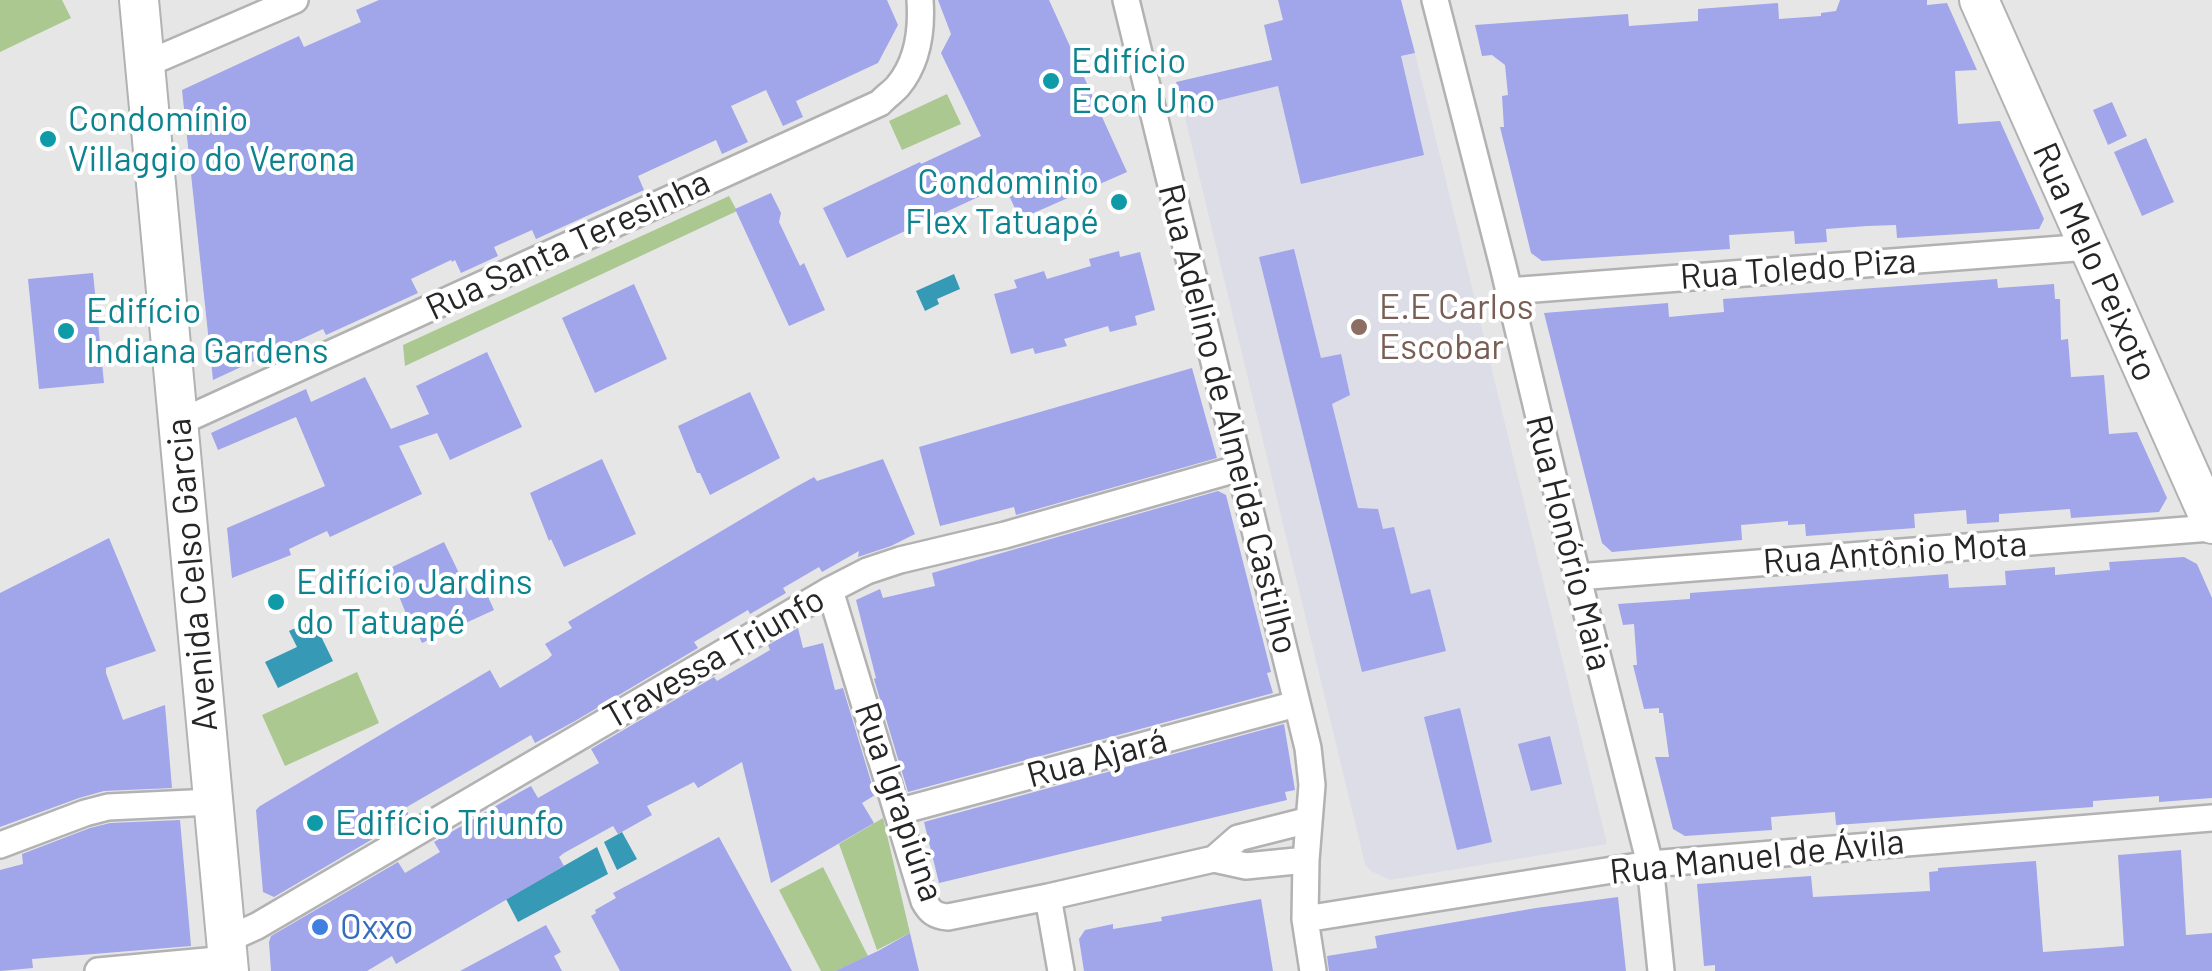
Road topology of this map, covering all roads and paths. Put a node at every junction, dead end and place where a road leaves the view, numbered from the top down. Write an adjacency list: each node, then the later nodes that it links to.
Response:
1 (139, 0): 8 (main road, Avenida Celso Garcia)
2 (295, 0): 8 (street)
3 (920, 0): 11 (street, Rua Santa Teresinha)
4 (1126, 0): 12 (street, Rua Adelino de Almeida Castilho)
5 (1462, 0): 7 (street)
6 (1979, 0): 9 (main road, Rua Melo Peixoto)
7 (1436, 2): 10 (street, Rua Honório Maia)
8 (144, 66): 11 (main road, Avenida Celso Garcia)
9 (2089, 248): 10 (street, Rua Toledo Piza); 13 (main road, Rua Melo Peixoto)
10 (1508, 290): 14 (street, Rua Honório Maia)
11 (178, 423): 17 (main road, Avenida Celso Garcia)
12 (1240, 468): 15 (street, Travessa Triunfo); 16 (street, Rua Adelino de Almeida Castilho)
13 (2212, 526): 14 (street, Rua Antônio Mota)
14 (1578, 578): 23 (street, Rua Honório Maia)
15 (830, 590): 18 (street, Rua Igrapiúna); 26 (street, Travessa Triunfo)
16 (1296, 704): 18 (street, Rua Ajará); 20 (street, Rua Adelino de Almeida Castilho)
17 (212, 802): 21 (street); 26 (main road, Avenida Celso Garcia)
18 (897, 812): 24 (street, Rua Igrapiúna)
19 (2212, 818): 23 (street, Rua Manuel de Ávila)
20 (1307, 840): 22 (street, Rua Igrapiúna); 22 (street, Rua Igrapiúna); 25 (street, Rua Adelino de Almeida Castilho)
21 (0, 845)
22 (1214, 859): 24 (street, Rua Igrapiúna)
23 (1650, 864): 25 (street, Rua Manuel de Ávila); 30 (street, Rua Honório Maia)
24 (1048, 898): 28 (street)
25 (1306, 919): 29 (street, Rua Adelino de Almeida Castilho)
26 (227, 956): 27 (street)
27 (98, 971)
28 (1061, 971)
29 (1312, 971)
30 (1660, 971)

